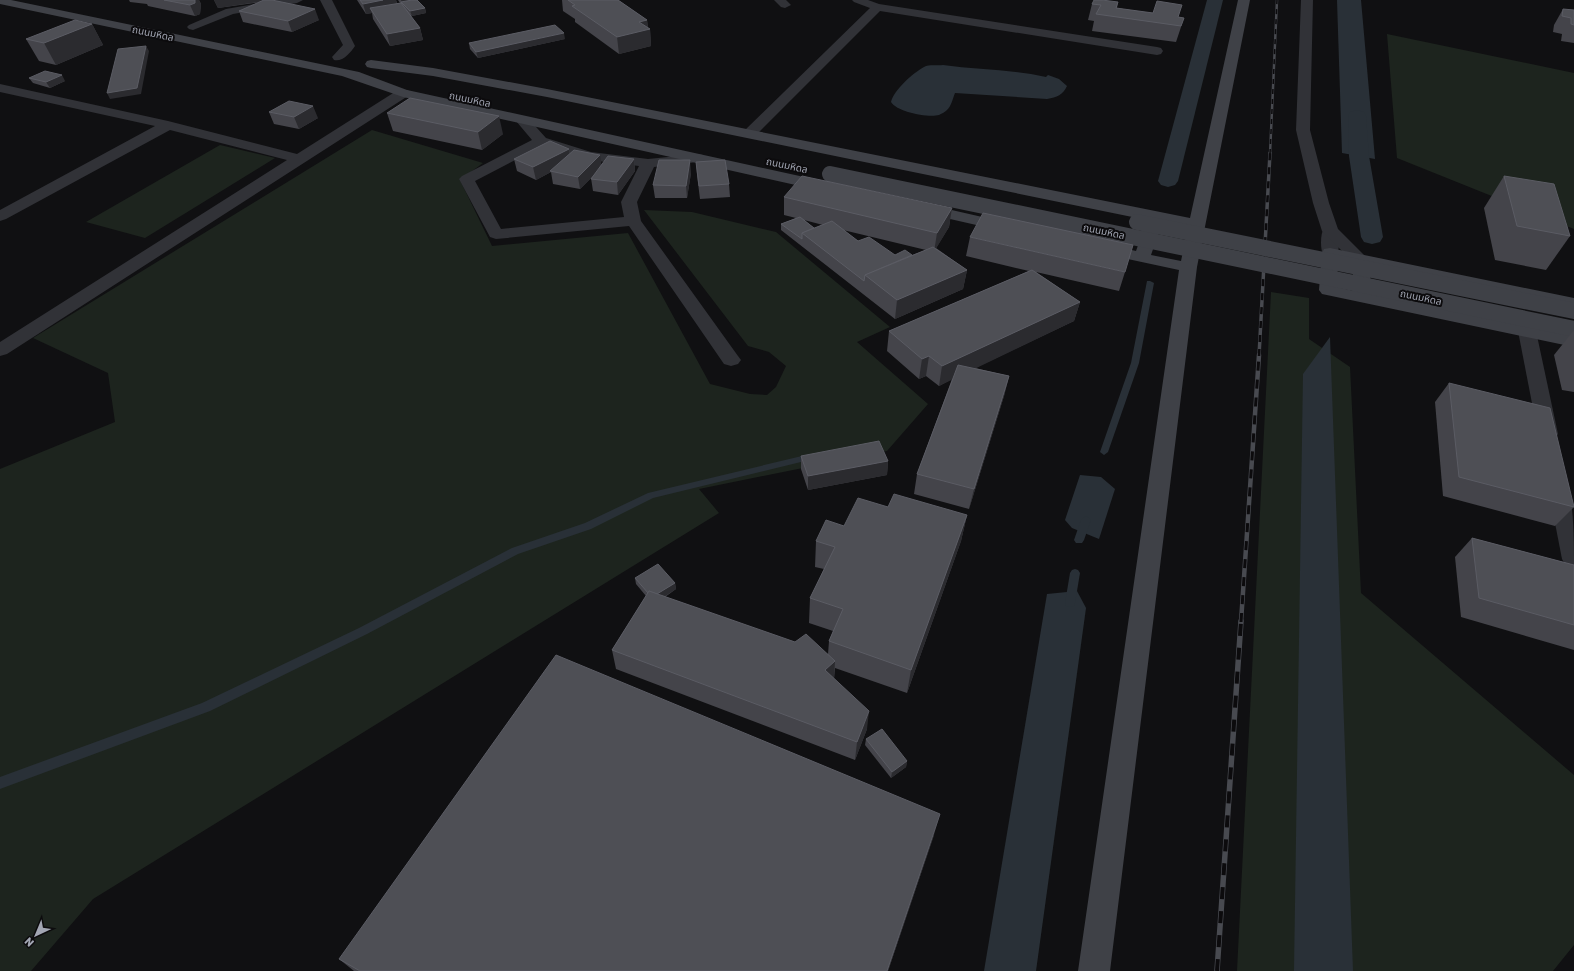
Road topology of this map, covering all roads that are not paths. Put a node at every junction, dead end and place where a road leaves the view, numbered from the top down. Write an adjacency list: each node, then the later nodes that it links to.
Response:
1 (298, 0): 9 (street)
2 (326, 0): 12 (street)
3 (858, 0): 7 (street)
4 (1244, 0): 30 (main road)
5 (1307, 0): 32 (street)
6 (0, 1): 14 (main road, ถนนมหิดล)
7 (877, 7): 11 (street); 19 (street)
8 (178, 24): 9 (main road, ถนนมหิดล)
9 (193, 27): 10 (main road, ถนนมหิดล)
10 (216, 32)
11 (1157, 51)
12 (334, 57): 13 (main road, ถนนมหิดล)
13 (360, 62): 19 (main road); 24 (main road, ถนนมหิดล)
14 (345, 73): 16 (main road); 24 (main road, ถนนมหิดล)
15 (0, 88): 18 (street)
16 (403, 93): 17 (main road); 22 (street)
17 (523, 121): 20 (street); 21 (main road)
18 (168, 125): 22 (street); 27 (street)
19 (750, 133): 28 (main road)
20 (541, 141): 23 (street); 29 (street)
21 (698, 158): 23 (street); 25 (main road)
22 (299, 159): 44 (street)
23 (648, 163): 29 (street)
24 (823, 169): 40 (main road, ถนนมหิดล, bridge); 41 (main road, ถนนมหิดล, bridge)
25 (860, 194)
26 (907, 205): 31 (main road)
27 (0, 216)
28 (1156, 217): 30 (main road); 35 (main road)
29 (633, 221): 45 (street)
30 (1197, 224): 37 (main road)
31 (1022, 231)
32 (1330, 231): 34 (street); 36 (street)
33 (1090, 246): 35 (main road)
34 (1330, 253): 36 (main road); 38 (main road)
35 (1142, 258): 37 (main road)
36 (1360, 259): 38 (main road); 39 (main road)
37 (1188, 267): 47 (main road)
38 (1363, 298): 42 (main road)
39 (1574, 303)
40 (1574, 311)
41 (1574, 329)
42 (1527, 331): 43 (main road); 46 (street)
43 (1574, 341)
44 (0, 350)
45 (730, 360)
46 (1574, 559)
47 (1094, 971)

